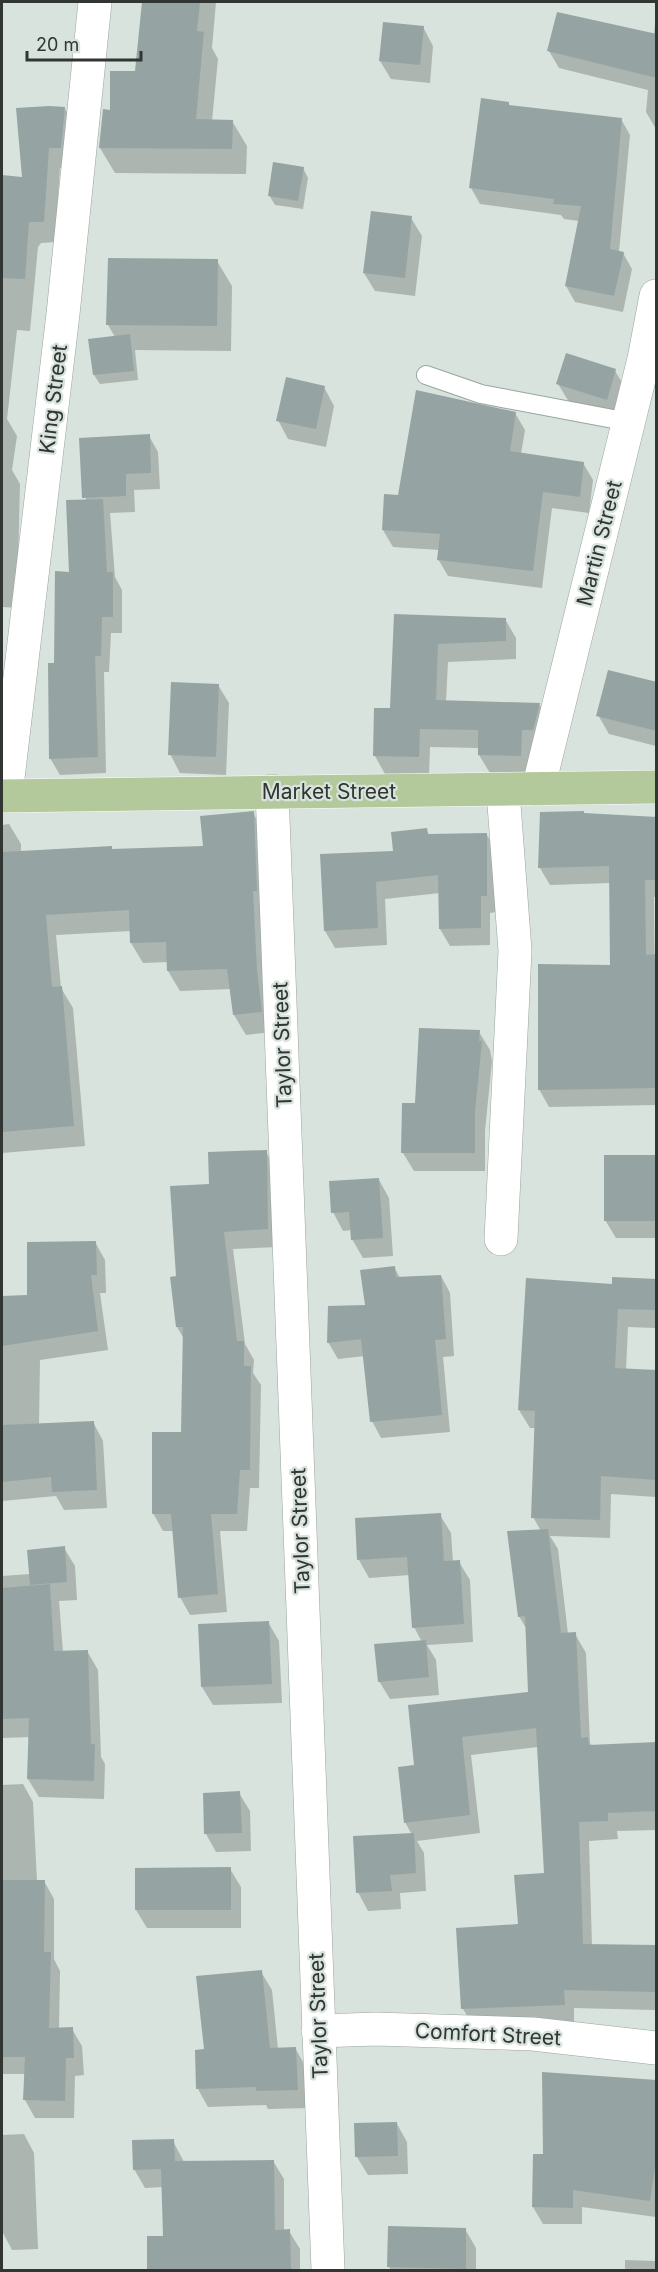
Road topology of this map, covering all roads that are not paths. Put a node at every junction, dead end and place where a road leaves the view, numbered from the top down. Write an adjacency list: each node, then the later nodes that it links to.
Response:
1 (95, 2): 9 (street, King Street)
2 (657, 297): 4 (street, Martin Street)
3 (426, 375): 4 (lane)
4 (629, 422): 6 (street, Martin Street)
5 (657, 788): 6 (main road, Market Street)
6 (538, 789): 8 (main road, Market Street)
7 (272, 791): 8 (main road, Market Street); 9 (main road, Market Street); 11 (street, Taylor Street)
8 (503, 791): 10 (street)
9 (4, 796)
10 (501, 1239)
11 (318, 2031): 12 (street, Comfort Street); 13 (street, Taylor Street)
12 (657, 2048)
13 (328, 2271)

